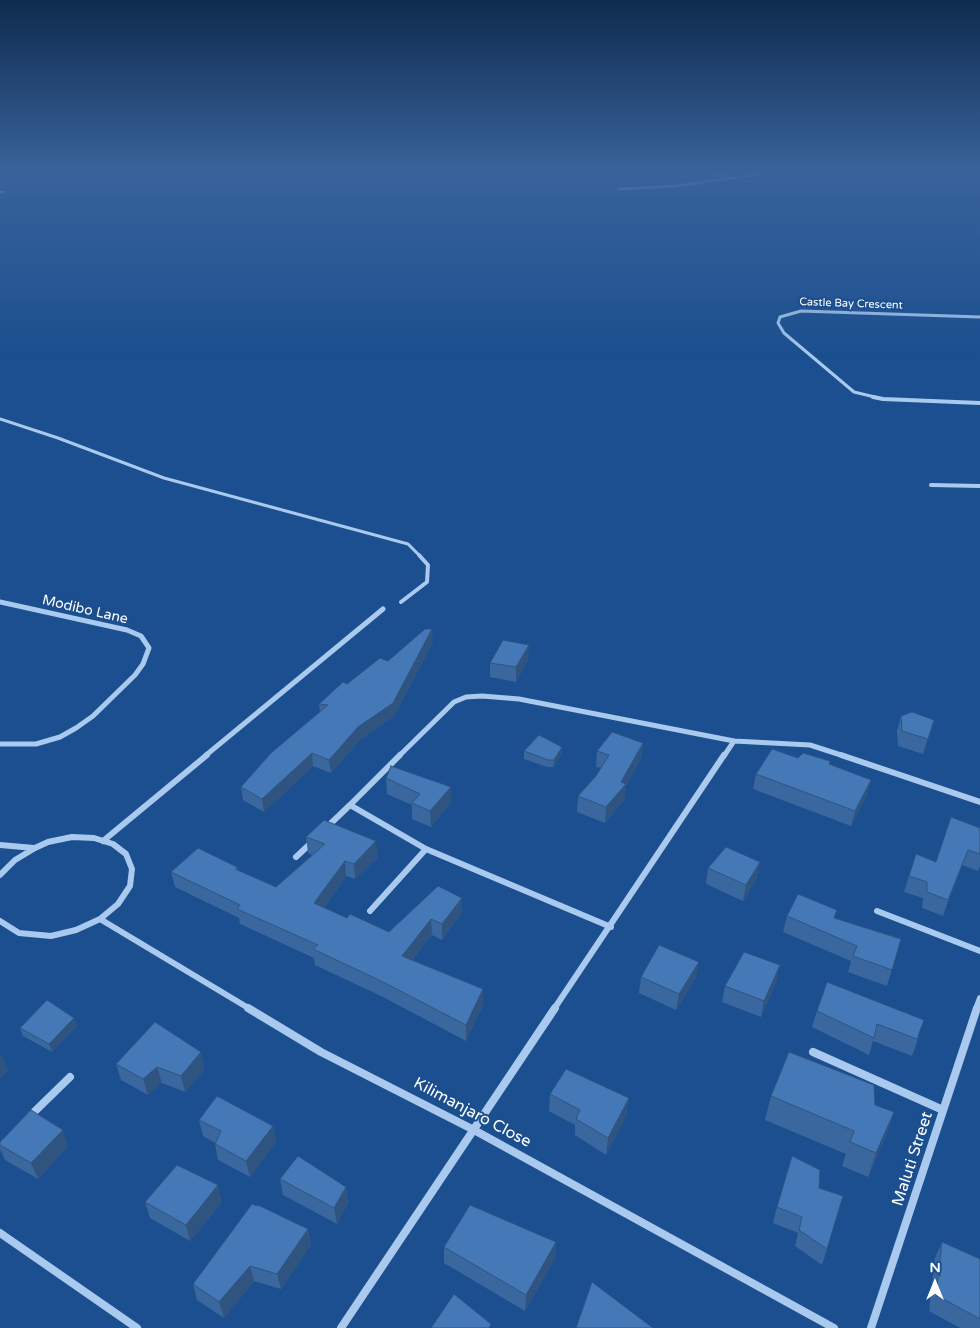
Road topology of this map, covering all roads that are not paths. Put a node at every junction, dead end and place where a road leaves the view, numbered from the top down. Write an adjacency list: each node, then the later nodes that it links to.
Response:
1 (980, 317): 2 (street, Castle Bay Crescent)
2 (979, 405)
3 (0, 419): 7 (lane)
4 (932, 485): 5 (street)
5 (980, 486)
6 (0, 602): 10 (street, Modibo Lane)
7 (401, 602)
8 (383, 609): 15 (street)
9 (734, 741): 11 (street); 12 (street); 25 (street)
10 (0, 744)
11 (980, 802)
12 (350, 805): 13 (street); 18 (street)
13 (323, 831)
14 (316, 837): 19 (street)
15 (103, 841): 17 (street); 23 (street)
16 (0, 845): 17 (street)
17 (35, 848): 20 (street)
18 (426, 849): 22 (street); 25 (street)
19 (296, 857)
20 (0, 875)
21 (877, 911): 26 (street)
22 (370, 912)
23 (100, 919): 24 (street); 32 (street, Kilimanjaro Close)
24 (1, 923)
25 (611, 927): 32 (street)
26 (980, 952)
27 (980, 998): 30 (street, Maluti Street)
28 (814, 1052): 30 (street)
29 (70, 1076): 31 (street)
30 (943, 1110): 37 (street, Maluti Street)
31 (21, 1126)
32 (474, 1130): 35 (street); 36 (street, Kilimanjaro Close)
33 (0, 1233): 34 (street)
34 (137, 1328)
35 (341, 1328)
36 (834, 1328)
37 (871, 1328)

